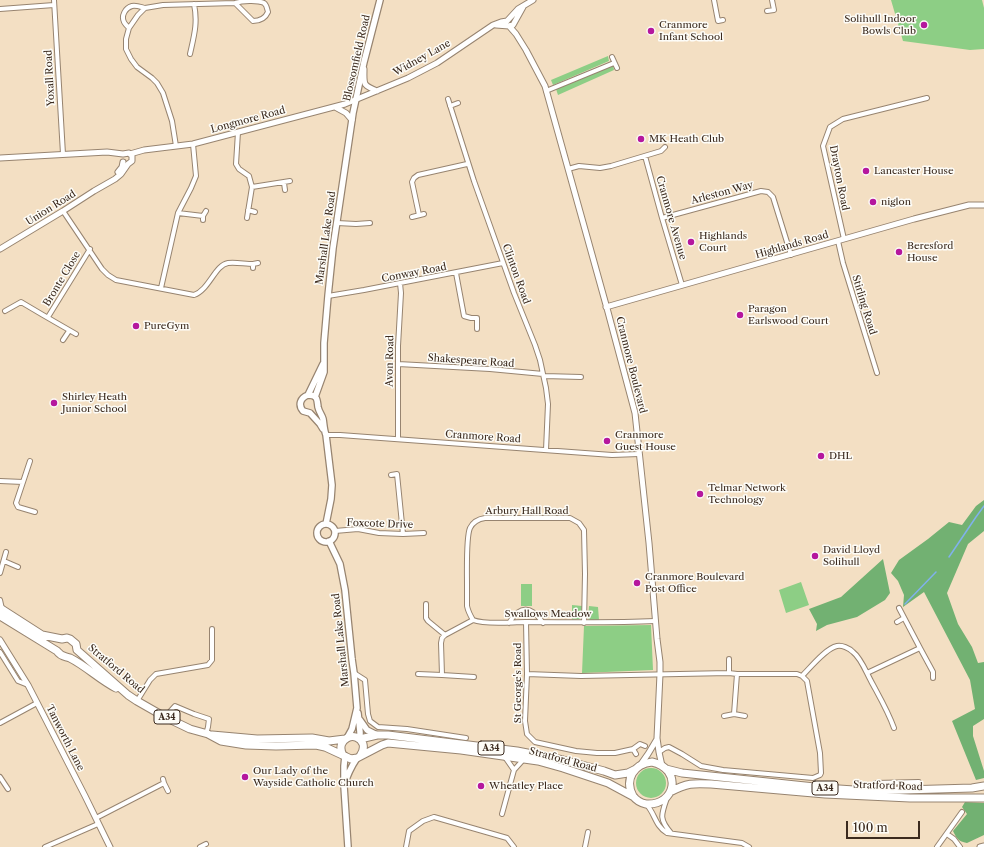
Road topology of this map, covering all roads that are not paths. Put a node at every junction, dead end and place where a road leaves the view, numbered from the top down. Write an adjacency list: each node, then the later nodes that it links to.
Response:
1 (54, 0): 8 (street, Yoxall Road)
2 (380, 0): 17 (main road, Blossomfield Road)
3 (714, 0): 12 (street)
4 (772, 0): 11 (street)
5 (530, 1): 13 (street, Widney Lane)
6 (235, 3): 6 (street); 7 (street)
7 (194, 4): 10 (street); 15 (street)
8 (54, 5): 9 (street); 33 (street, Yoxall Road)
9 (0, 8)
10 (145, 8): 14 (street); 14 (street)
11 (767, 11)
12 (723, 20)
13 (510, 23): 20 (street, Widney Lane); 21 (street, Cranmore Boulevard)
14 (128, 28): 31 (street)
15 (190, 54)
16 (612, 57): 18 (street)
17 (364, 62): 20 (street); 24 (main road, Blossomfield Road)
18 (614, 62): 19 (street); 21 (street)
19 (617, 68)
20 (377, 91): 24 (street, Widney Lane)
21 (546, 91): 39 (street, Cranmore Boulevard)
22 (927, 98): 55 (street, Drayton Road)
23 (448, 99): 26 (street, Clinton Road)
24 (356, 100): 27 (street, Longmore Road); 28 (main road, Blossomfield Road)
25 (458, 103): 26 (street)
26 (450, 106): 38 (street, Clinton Road)
27 (335, 107): 28 (street); 29 (street, Longmore Road)
28 (352, 120): 53 (main road, Marshall Lake Road)
29 (238, 132): 30 (street, Longmore Road); 42 (street)
30 (193, 144): 31 (street, Longmore Road); 49 (street)
31 (176, 146): 34 (street, Longmore Road)
32 (665, 147): 35 (street)
33 (63, 154): 36 (street); 37 (street)
34 (131, 156): 37 (street, Longmore Road); 37 (street, Union Road)
35 (645, 156): 39 (street); 52 (street, Cranmore Avenue)
36 (0, 158)
37 (124, 159): 46 (street, Union Road)
38 (467, 164): 50 (street); 61 (street, Clinton Road)
39 (568, 169): 67 (street, Cranmore Boulevard)
40 (290, 181): 41 (street)
41 (284, 183): 42 (street); 43 (street)
42 (252, 187): 45 (street)
43 (285, 190)
44 (984, 205): 55 (street, Highlands Road)
45 (248, 210): 48 (street); 51 (street)
46 (63, 211): 57 (street, Union Road); 58 (street)
47 (206, 211): 49 (street)
48 (255, 212)
49 (178, 213): 65 (street)
50 (412, 217)
51 (247, 218)
52 (662, 218): 59 (street, Arleston Way); 64 (street, Cranmore Avenue)
53 (337, 223): 54 (street); 66 (main road, Marshall Lake Road)
54 (370, 223)
55 (844, 239): 56 (street, Highlands Road)
56 (838, 241): 59 (street, Highlands Road); 76 (street, Stirling Road)
57 (0, 249)
58 (90, 249): 65 (street); 69 (street, Bronte Close)
59 (791, 255): 64 (street, Highlands Road)
60 (258, 263): 65 (street)
61 (504, 263): 62 (street, Conway Road); 77 (street, Clinton Road)
62 (456, 273): 63 (street, Conway Road); 70 (street)
63 (400, 283): 66 (street, Conway Road); 75 (street, Avon Road)
64 (682, 285): 67 (street, Highlands Road)
65 (162, 288)
66 (328, 296): 74 (main road, Marshall Lake Road)
67 (606, 307): 86 (street, Cranmore Boulevard)
68 (13, 314): 69 (street, Bronte Close)
69 (48, 317): 71 (street, Bronte Close)
70 (477, 329)
71 (69, 331): 72 (street, Bronte Close); 73 (street)
72 (76, 334)
73 (63, 340)
74 (324, 360): 79 (main road, Marshall Lake Road); 80 (main road, Marshall Lake Road)
75 (398, 364): 77 (street, Shakespeare Road); 84 (street, Avon Road)
76 (877, 373)
77 (544, 375): 78 (street, Shakespeare Road); 85 (street, Clinton Road)
78 (581, 377)
79 (308, 395): 80 (main road); 82 (main road, Marshall Lake Road)
80 (315, 397): 81 (main road)
81 (318, 407): 82 (main road); 83 (main road)
82 (310, 413): 83 (main road, Marshall Lake Road)
83 (325, 433): 84 (street, Cranmore Road); 92 (main road)
84 (398, 439): 85 (street, Cranmore Road)
85 (546, 450): 86 (street, Cranmore Road)
86 (639, 454): 107 (street, Cranmore Boulevard)
87 (30, 461): 90 (street)
88 (391, 475): 95 (street)
89 (0, 481): 90 (street)
90 (23, 482): 91 (street)
91 (35, 512)
92 (326, 524): 93 (main road); 96 (main road)
93 (335, 531): 95 (street, Foxcote Drive); 96 (main road)
94 (424, 533): 95 (street, Foxcote Drive)
95 (403, 534)
96 (329, 541): 123 (main road, Marshall Lake Road)
97 (6, 552): 98 (street)
98 (4, 561): 99 (street); 100 (street)
99 (18, 567)
100 (0, 573)
101 (0, 600): 104 (street)
102 (426, 604): 114 (street)
103 (899, 608): 105 (street)
104 (0, 613): 115 (highway, Stratford Road / A34); 119 (highway, A34)
105 (904, 618): 109 (street); 117 (street)
106 (473, 620): 110 (street, Swallows Meadow); 112 (street, Arbury Hall Road); 114 (street)
107 (655, 620): 112 (street, Swallows Meadow); 128 (street, Cranmore Boulevard)
108 (526, 622): 110 (street, Swallows Meadow); 111 (street, Swallows Meadow); 127 (street, St George's Road)
109 (897, 622)
110 (509, 623): 111 (street)
111 (543, 623): 112 (street, Swallows Meadow)
112 (584, 623)
113 (212, 629): 136 (street)
114 (445, 635): 130 (street)
115 (62, 639): 118 (highway, Stratford Road / A34); 119 (highway)
116 (0, 640): 134 (street, Tanworth Lane)
117 (920, 648): 125 (street); 133 (street)
118 (77, 650): 121 (highway, Stratford Road); 135 (highway, Stratford Road / A34)
119 (57, 651): 121 (highway, A34)
120 (0, 652): 134 (street)
121 (69, 658): 135 (highway, A34)
122 (729, 659): 124 (street)
123 (354, 673): 138 (main road, Marshall Lake Road); 148 (street)
124 (729, 673): 128 (street); 129 (street)
125 (867, 673): 131 (street); 145 (street)
126 (418, 674): 130 (street)
127 (527, 674): 128 (street); 152 (street, St George's Road)
128 (660, 674): 149 (street, Cranmore Boulevard)
129 (736, 674): 131 (street); 139 (street)
130 (442, 675): 132 (street)
131 (802, 676): 156 (street)
132 (474, 677)
133 (933, 678)
134 (28, 685): 137 (street, Tanworth Lane)
135 (128, 695): 136 (highway, Stratford Road / A34)
136 (137, 701): 140 (highway, Stratford Road / A34)
137 (37, 703): 144 (street); 177 (street, Tanworth Lane)
138 (357, 708): 143 (main road); 150 (main road, Marshall Lake Road)
139 (734, 714): 141 (street); 142 (street)
140 (164, 716): 146 (highway, Stratford Road / A34); 146 (street)
141 (724, 716)
142 (745, 716)
143 (358, 718): 147 (main road); 151 (main road)
144 (0, 723)
145 (894, 728)
146 (207, 734): 150 (highway, Stratford Road / A34); 158 (highway, Stratford Road / A34)
147 (377, 735): 151 (highway, Stratford Road / A34); 162 (highway, Stratford Road / A34)
148 (466, 738)
149 (657, 738): 156 (street, Cranmore Boulevard); 163 (street, Cranmore Boulevard)
150 (346, 739): 151 (highway, Stratford Road / A34); 158 (highway)
151 (360, 739): 159 (highway)
152 (534, 742): 154 (street, Stratford Road)
153 (645, 746): 155 (street, Stratford Road)
154 (563, 749): 155 (street, Stratford Road); 162 (street, Stratford Road)
155 (633, 749): 157 (street)
156 (659, 752): 164 (street, Cranmore Boulevard)
157 (636, 754)
158 (344, 755): 159 (highway, Stratford Road / A34); 167 (main road)
159 (358, 757): 160 (highway, Stratford Road / A34); 167 (main road)
160 (505, 757): 161 (highway, Stratford Road / A34); 165 (street)
161 (523, 760): 165 (street); 172 (highway, Stratford Road / A34)
162 (563, 760): 163 (highway, Stratford Road / A34)
163 (638, 767): 164 (highway, A34); 172 (highway)
164 (664, 767): 168 (highway, Stratford Road / A34); 171 (highway)
165 (514, 770): 176 (street)
166 (0, 777): 169 (street)
167 (344, 786): 187 (main road)
168 (984, 786)
169 (8, 789)
170 (168, 790): 177 (street)
171 (669, 794): 173 (highway, Stratford Road / A34); 174 (highway, A34); 180 (street)
172 (634, 797): 174 (highway, A34)
173 (984, 798)
174 (646, 804): 180 (street)
175 (962, 812): 181 (street)
176 (502, 814)
177 (96, 818): 178 (street, Tanworth Lane)
178 (98, 824): 184 (street); 185 (street, Tanworth Lane)
179 (588, 832): 190 (street)
180 (672, 834): 191 (street)
181 (947, 834): 192 (street); 193 (street)
182 (206, 844): 186 (street)
183 (984, 846): 194 (street)
184 (45, 847)
185 (110, 847)
186 (200, 847)
187 (348, 847)
188 (406, 847): 189 (street)
189 (514, 847)
190 (585, 847)
191 (749, 847)
192 (937, 847)
193 (960, 847)
194 (980, 847)

